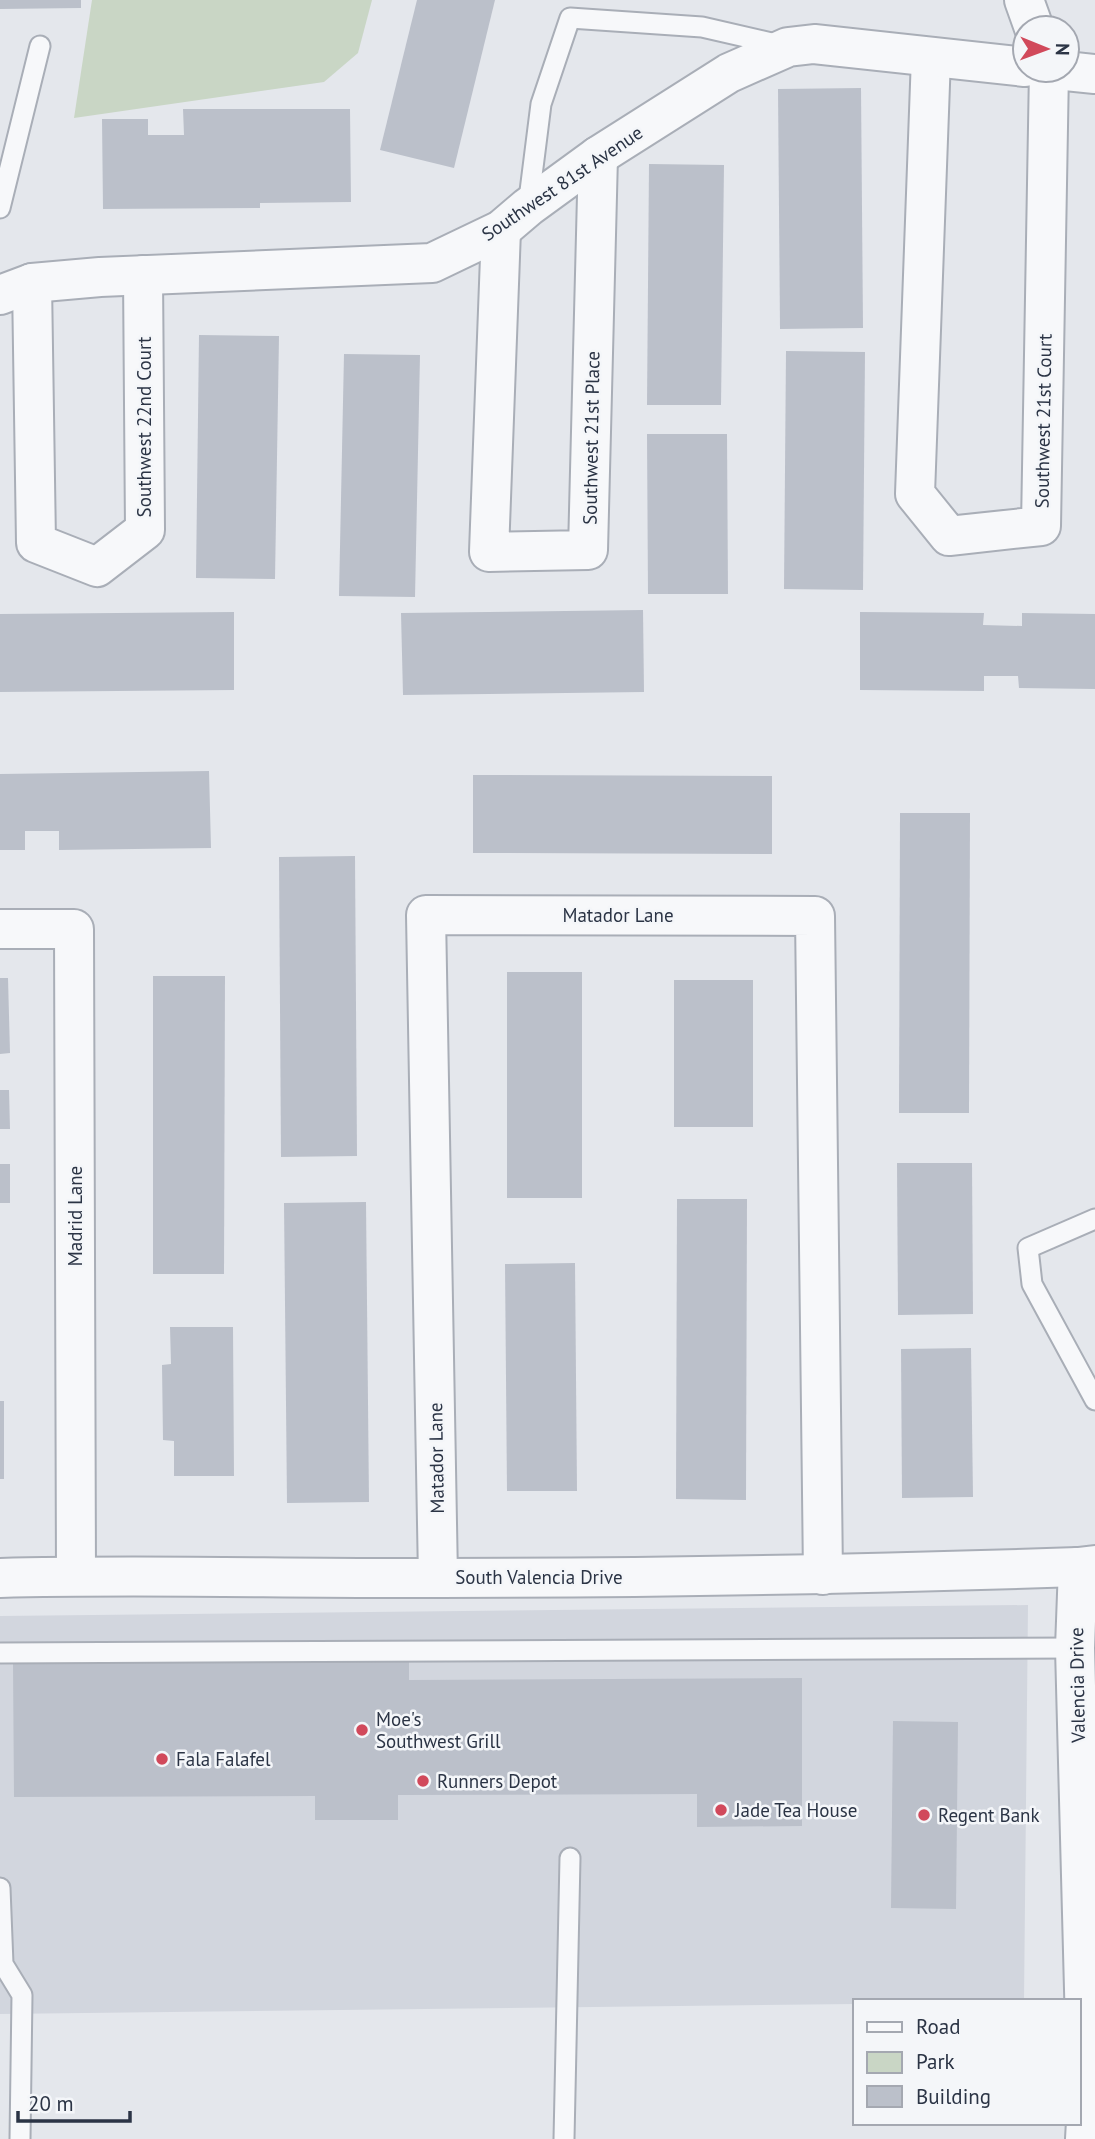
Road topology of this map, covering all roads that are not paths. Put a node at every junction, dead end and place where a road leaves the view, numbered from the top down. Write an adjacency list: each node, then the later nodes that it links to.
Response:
1 (40, 46): 7 (lane)
2 (788, 47): 3 (street, Southwest 81st Avenue); 6 (street, Southwest 81st Avenue); 8 (lane)
3 (931, 57): 4 (street, Southwest 81st Avenue); 5 (street, Southwest 21st Court)
4 (1011, 66)
5 (1049, 84)
6 (598, 156): 8 (street, Southwest 81st Avenue); 8 (street, Southwest 21st Place)
7 (0, 208)
8 (514, 219): 9 (street, Southwest 81st Avenue)
9 (144, 275): 10 (street, Southwest 81st Avenue); 10 (street, Southwest 22nd Court)
10 (16, 289)
11 (0, 929): 16 (street, Madrid Lane)
12 (1095, 1219): 13 (lane)
13 (1095, 1400)
14 (1086, 1566): 15 (street, South Valencia Drive); 19 (street, Valencia Drive)
15 (823, 1575): 18 (street, South Valencia Drive); 18 (street, Matador Lane)
16 (76, 1576): 17 (street, South Valencia Drive); 18 (street, South Valencia Drive)
17 (0, 1578)
18 (438, 1578)
19 (1075, 1648): 20 (lane); 21 (street, Valencia Drive)
20 (0, 1653)
21 (1088, 1824): 27 (street, Valencia Drive)
22 (570, 1858): 26 (lane)
23 (0, 1888): 24 (lane)
24 (1, 1966): 25 (lane)
25 (20, 2139)
26 (564, 2139)
27 (1085, 2139)

